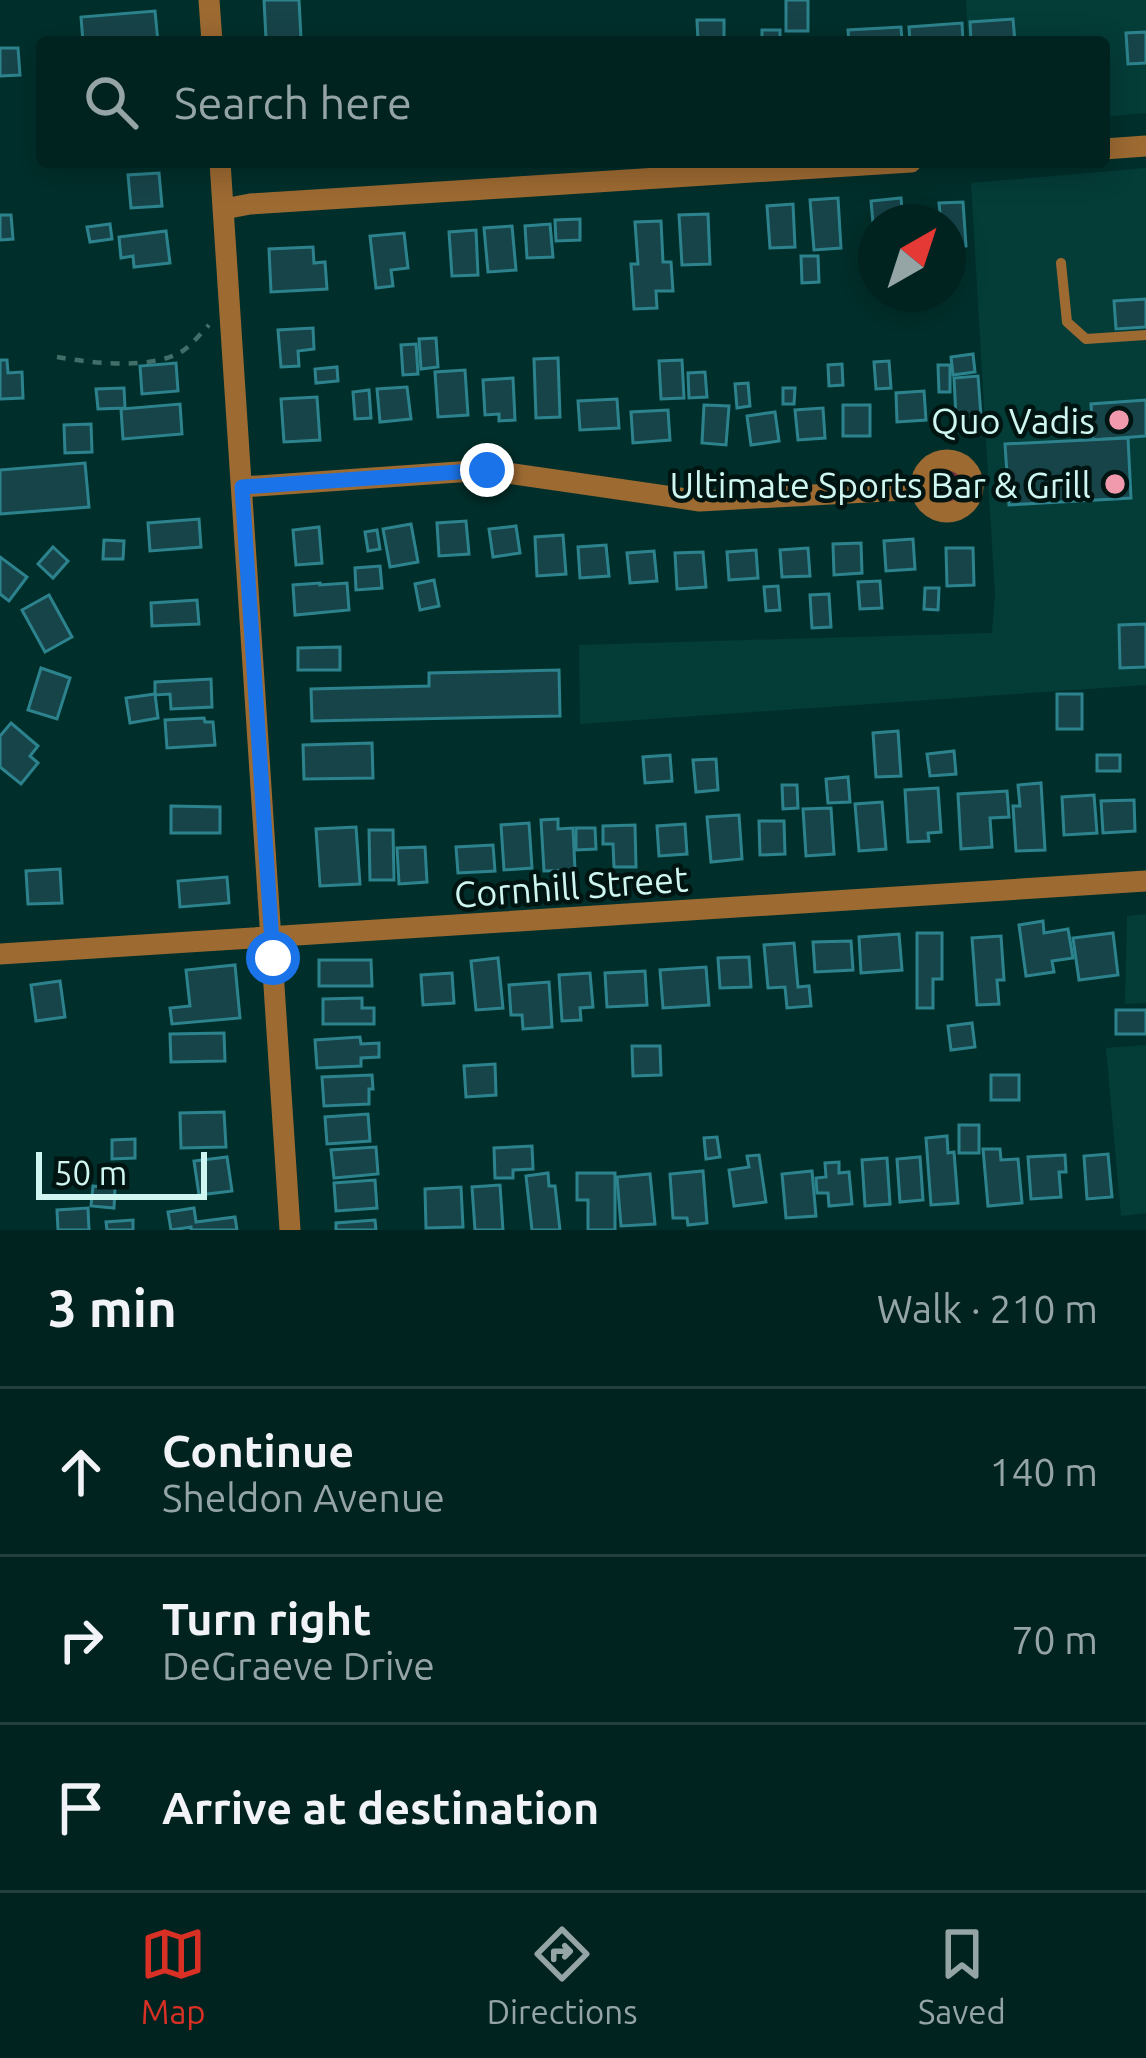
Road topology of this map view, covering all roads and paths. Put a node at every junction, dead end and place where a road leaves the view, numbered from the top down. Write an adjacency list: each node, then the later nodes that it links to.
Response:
1 (209, 0): 2 (street)
2 (212, 36)
3 (1146, 146): 4 (street)
4 (1110, 149)
5 (221, 168): 7 (street)
6 (817, 168): 7 (street)
7 (224, 209): 12 (street)
8 (1061, 263): 10 (lane)
9 (209, 326): 11 (path)
10 (1146, 335)
11 (57, 356)
12 (242, 487): 13 (street); 15 (street)
13 (922, 489)
14 (1146, 881): 15 (street, Cornhill Street)
15 (272, 938): 16 (street, Cornhill Street); 17 (street)
16 (0, 954)
17 (290, 1230)

